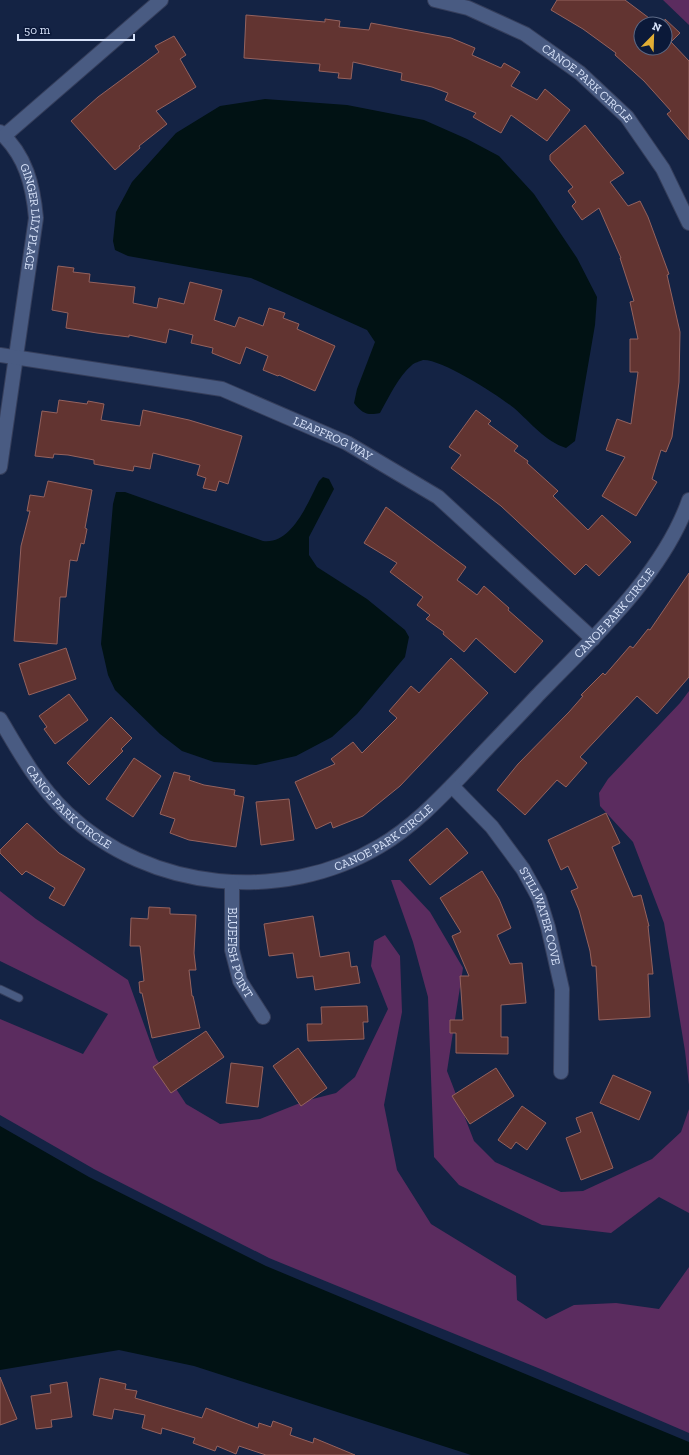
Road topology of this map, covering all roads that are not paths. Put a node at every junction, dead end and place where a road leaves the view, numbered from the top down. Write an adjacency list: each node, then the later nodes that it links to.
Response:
1 (160, 0): 3 (street)
2 (435, 0): 4 (street, CANOE PARK CIRCLE)
3 (2, 134): 6 (street, GINGER LILY PLACE)
4 (689, 223)
5 (0, 355): 6 (street, LEAPFROG WAY)
6 (15, 357): 7 (street); 9 (street, LEAPFROG WAY)
7 (0, 467)
8 (689, 500): 9 (street, CANOE PARK CIRCLE)
9 (592, 639): 11 (street, CANOE PARK CIRCLE)
10 (0, 719): 12 (street, CANOE PARK CIRCLE)
11 (452, 786): 12 (street, CANOE PARK CIRCLE); 16 (street, STILLWATER COVE)
12 (232, 884): 15 (street, BLUEFISH POINT)
13 (0, 989): 14 (lane)
14 (19, 998)
15 (263, 1017)
16 (561, 1072)

